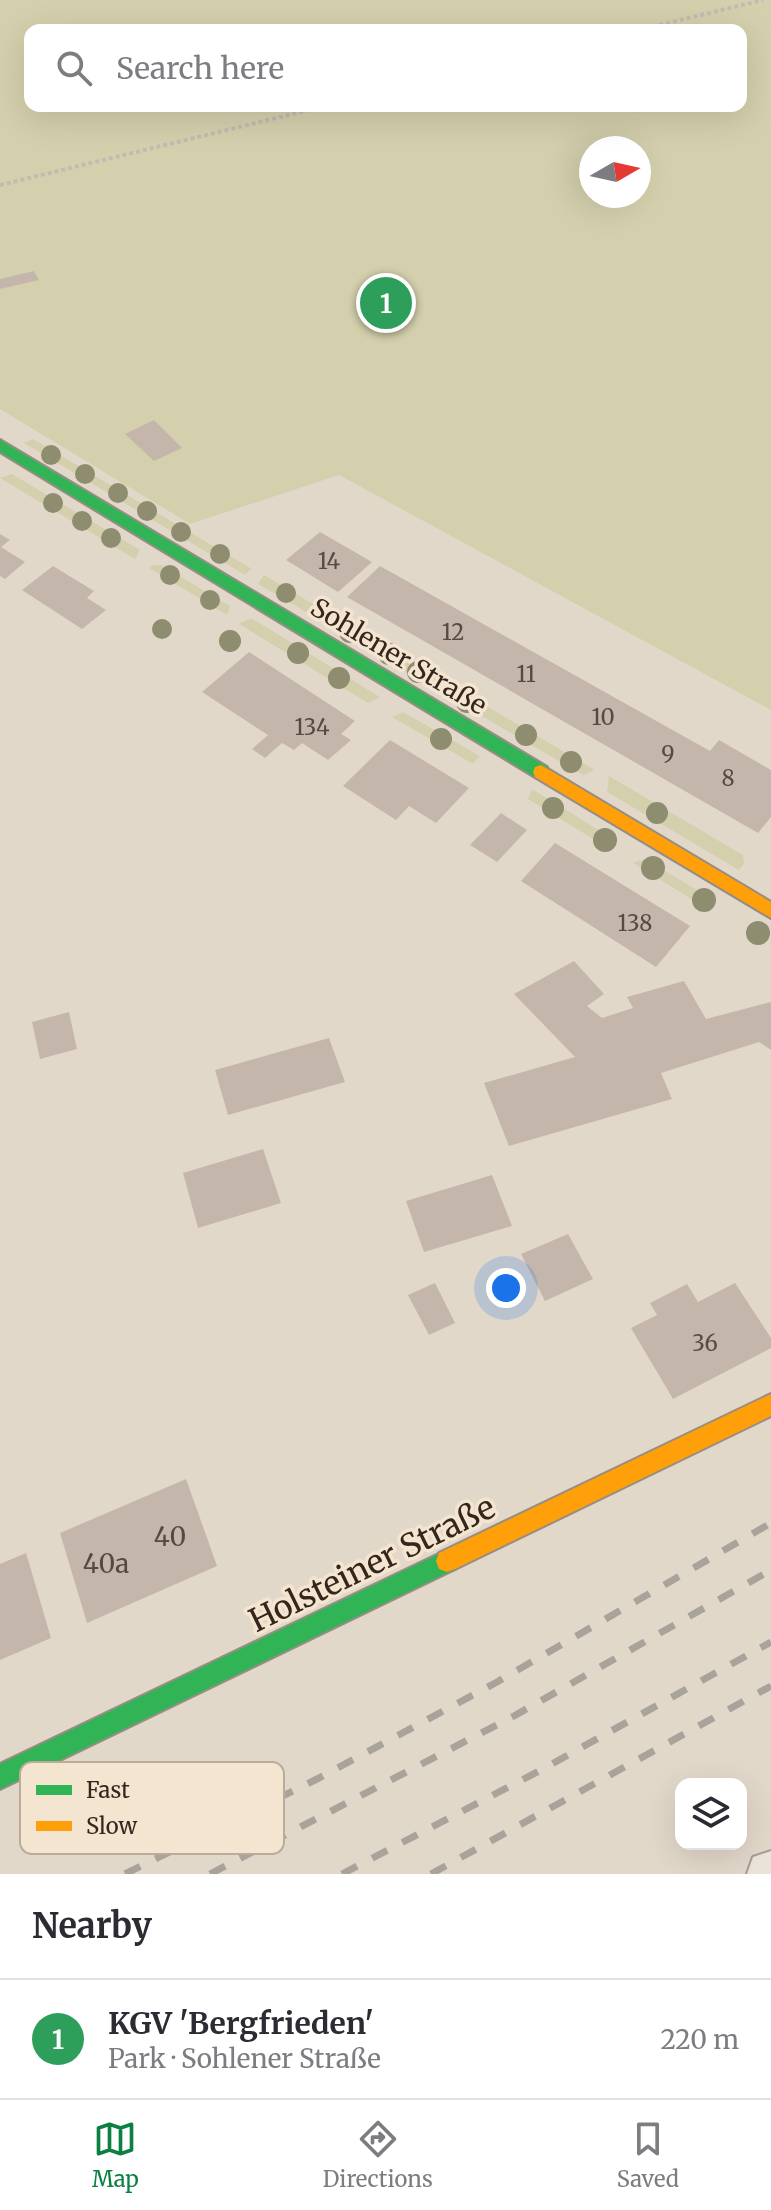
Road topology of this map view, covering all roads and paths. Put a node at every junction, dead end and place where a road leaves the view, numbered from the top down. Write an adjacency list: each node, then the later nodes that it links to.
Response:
1 (763, 0): 2 (path)
2 (664, 24)
3 (301, 112): 4 (path)
4 (0, 185)
5 (0, 445): 6 (street, Sohlener Straße)
6 (771, 911)
7 (771, 1405): 8 (street, Holsteiner Straße)
8 (31, 1762)
9 (20, 1767): 10 (street, Holsteiner Straße)
10 (0, 1777)

